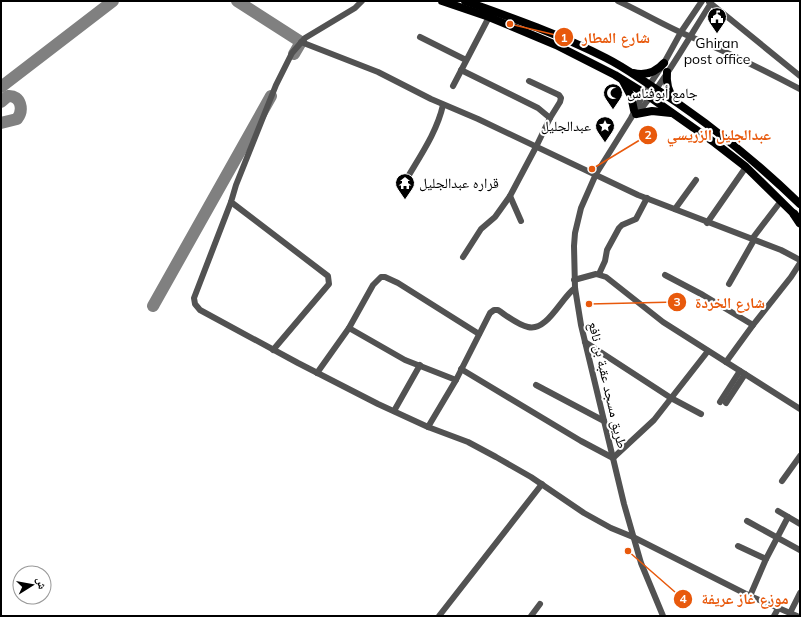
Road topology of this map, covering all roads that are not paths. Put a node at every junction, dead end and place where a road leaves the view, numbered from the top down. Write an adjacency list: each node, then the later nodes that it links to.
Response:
1 (362, 1): 11 (street)
2 (442, 1): 7 (main road)
3 (466, 1): 15 (main road)
4 (618, 1): 8 (street)
5 (702, 1): 8 (street)
6 (709, 2): 9 (street); 17 (street)
7 (489, 17): 12 (street); 18 (main road)
8 (681, 32): 9 (street); 13 (street)
9 (690, 36): 16 (street); 22 (street)
10 (420, 37): 12 (street)
11 (301, 42): 25 (street); 37 (street)
12 (466, 60): 14 (street)
13 (664, 63): 15 (main road); 21 (street)
14 (461, 70): 20 (street); 28 (street)
15 (630, 72): 21 (main road)
16 (668, 72): 21 (street); 24 (main road)
17 (800, 76)
18 (622, 79): 23 (main road); 27 (main road)
19 (529, 81): 28 (street)
20 (453, 86)
21 (653, 87): 23 (street, طريق مسجد عقبة بن نافع); 24 (main road)
22 (800, 89)
23 (647, 95): 26 (main road); 27 (street, طريق مسجد عقبة بن نافع)
24 (678, 102): 38 (main road)
25 (443, 105): 29 (street); 32 (street)
26 (672, 113): 27 (main road); 30 (main road)
27 (634, 114): 31 (street, طريق مسجد عقبة بن نافع)
28 (550, 118): 29 (street)
29 (536, 147): 31 (street); 34 (street)
30 (746, 167): 36 (main road); 42 (street)
31 (596, 174): 35 (street); 49 (street, طريق مسجد عقبة بن نافع)
32 (406, 180)
33 (696, 180): 39 (street)
34 (510, 196): 41 (street); 44 (street)
35 (647, 198): 39 (street); 47 (street)
36 (781, 201): 40 (main road); 43 (street)
37 (231, 202): 56 (street); 56 (street)
38 (800, 204)
39 (675, 209): 42 (street)
40 (798, 219)
41 (521, 222)
42 (707, 222): 43 (street)
43 (753, 240): 45 (street); 50 (street)
44 (463, 257)
45 (800, 260)
46 (800, 263): 52 (street)
47 (598, 274): 49 (street); 57 (street)
48 (666, 275): 52 (street)
49 (574, 280): 51 (street, طريق مسجد عقبة بن نافع)
50 (729, 284)
51 (574, 288): 54 (street); 55 (street, طريق مسجد عقبة بن نافع)
52 (753, 325): 58 (street)
53 (349, 328): 54 (street); 59 (street); 61 (street)
54 (479, 334): 60 (street)
55 (585, 342): 65 (street); 70 (street, طريق مسجد عقبة بن نافع)
56 (274, 350): 61 (street)
57 (708, 351): 58 (street); 65 (street)
58 (726, 362): 62 (street)
59 (420, 366): 63 (street); 68 (street)
60 (461, 369): 63 (street); 73 (street)
61 (317, 373): 68 (street)
62 (743, 373): 66 (street); 67 (street)
63 (456, 380): 71 (street)
64 (536, 385): 70 (street)
65 (671, 398): 69 (street); 73 (street)
66 (723, 402)
67 (800, 408)
68 (394, 411): 71 (street)
69 (701, 414)
70 (604, 421): 73 (street, طريق مسجد عقبة بن نافع)
71 (428, 428): 75 (street)
72 (800, 456): 74 (street)
73 (613, 458): 80 (street, طريق مسجد عقبة بن نافع)
74 (782, 480)
75 (542, 484): 80 (street); 90 (street)
76 (778, 511): 77 (street)
77 (788, 517): 79 (street); 81 (street)
78 (747, 521): 81 (street)
79 (800, 524)
80 (633, 537): 86 (street); 92 (street, طريق مسجد عقبة بن نافع)
81 (776, 539): 83 (street); 84 (street)
82 (738, 546): 84 (street)
83 (800, 550)
84 (766, 559): 86 (street)
85 (800, 593): 89 (street)
86 (750, 596): 88 (street)
87 (540, 604): 91 (street)
88 (779, 607): 89 (street); 93 (street)
89 (790, 613): 94 (street)
90 (439, 616)
91 (531, 616)
92 (663, 616)
93 (774, 616)
94 (797, 616)

